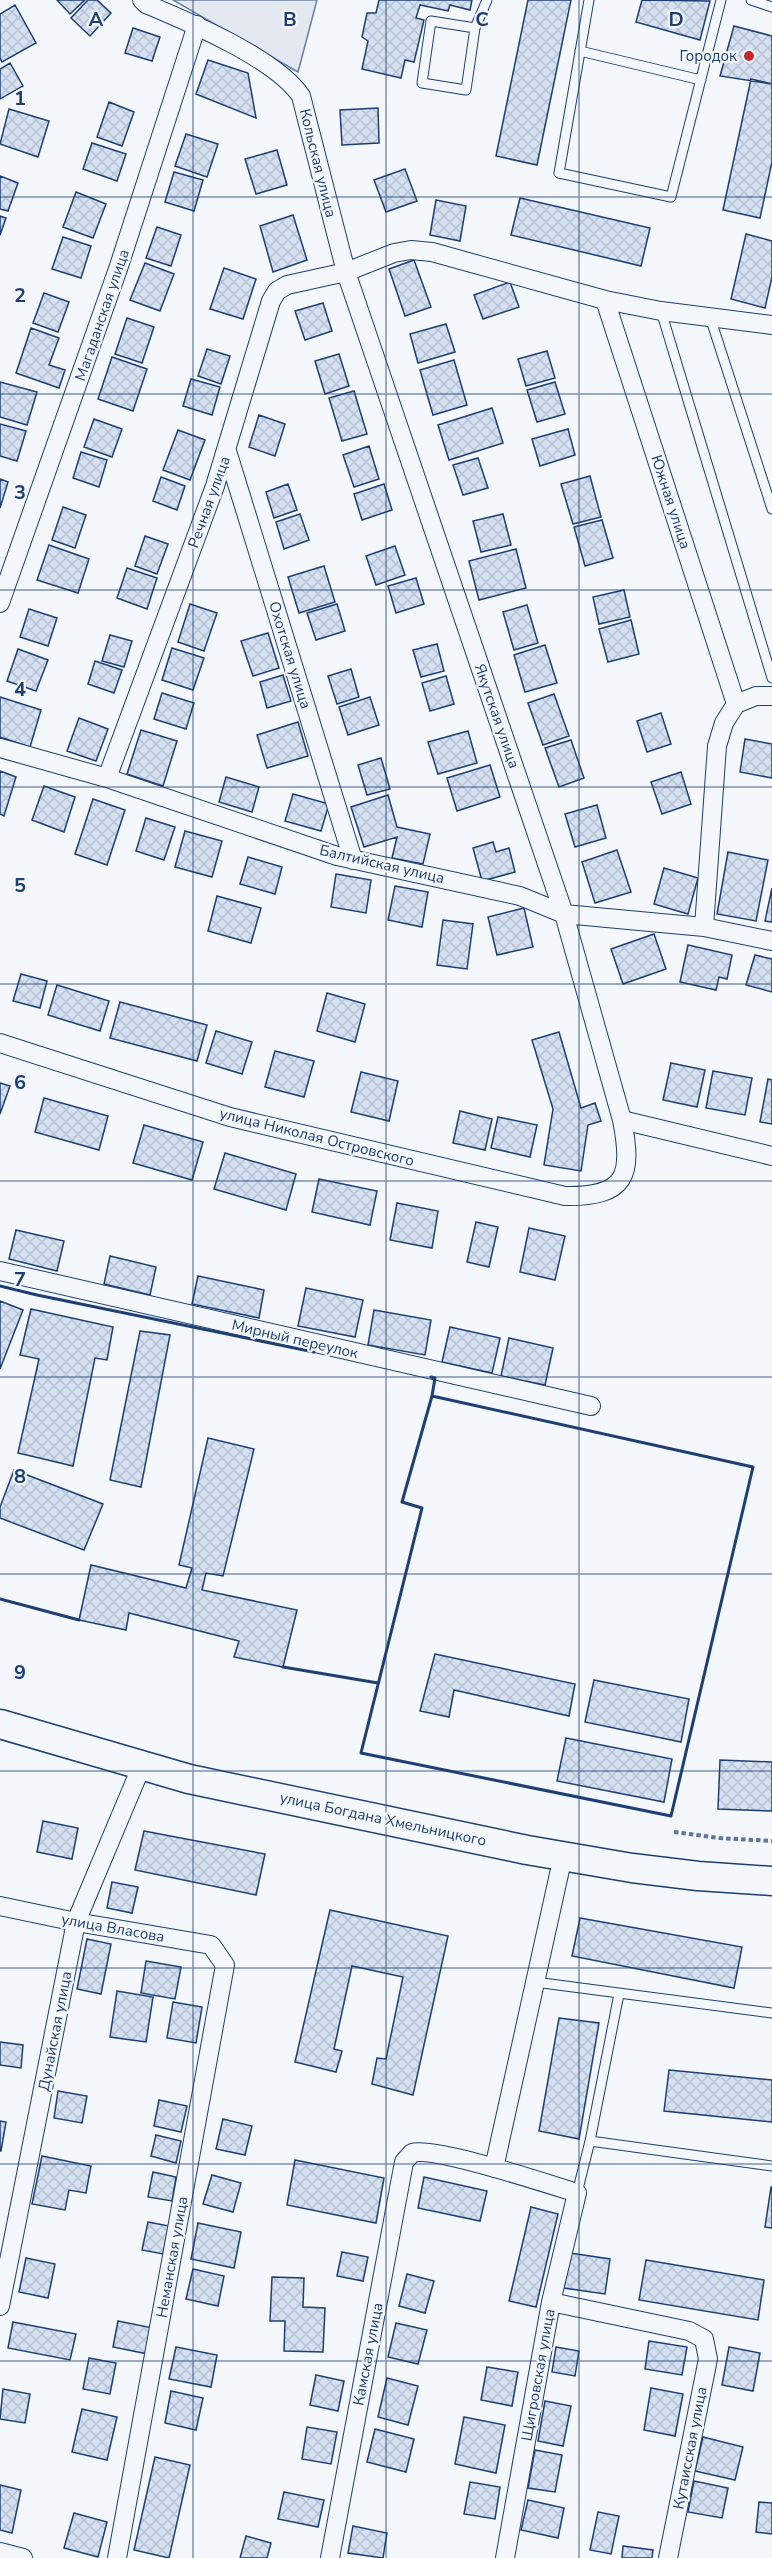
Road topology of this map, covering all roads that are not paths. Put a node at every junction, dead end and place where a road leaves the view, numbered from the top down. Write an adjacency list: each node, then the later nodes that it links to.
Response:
1 (142, 0): 7 (street, Кольская улица)
2 (487, 0): 8 (lane)
3 (589, 0): 9 (lane)
4 (721, 0): 10 (lane)
5 (751, 0): 6 (lane)
6 (772, 6)
7 (196, 25): 11 (street, Кольская улица); 18 (street, Магаданская улица)
8 (475, 28): 8 (lane)
9 (580, 51): 10 (lane); 10 (lane)
10 (701, 80)
11 (346, 272): 12 (street, Речная улица); 16 (street, Речная улица); 25 (street, Якутская улица)
12 (605, 300): 13 (street, Речная улица); 21 (street, Южная улица)
13 (661, 310): 14 (street, Речная улица); 19 (lane)
14 (710, 317): 15 (street, Речная улица); 17 (lane)
15 (772, 325)
16 (227, 451): 23 (street, Речная улица); 24 (street, Охотская улица)
17 (772, 509)
18 (0, 603)
19 (772, 678)
20 (772, 696): 21 (street)
21 (736, 704): 26 (street)
22 (0, 748): 23 (street, Балтийская улица)
23 (107, 778): 24 (street, Балтийская улица)
24 (353, 860): 25 (street, Балтийская улица)
25 (564, 914): 26 (street, Балтийская улица); 29 (street, Якутская улица)
26 (704, 927): 27 (street, Балтийская улица)
27 (772, 941)
28 (0, 1043): 31 (street, улица Николая Островского)
29 (622, 1120): 30 (street); 31 (street, Якутская улица)
30 (772, 1156)
31 (628, 1166)
32 (0, 1271): 33 (street, Мирный переулок)
33 (591, 1406)
34 (0, 1724): 35 (main road, улица Богдана Хмельницкого)
35 (141, 1765): 36 (main road, улица Богдана Хмельницкого); 39 (street, Дунайская улица)
36 (563, 1856): 37 (main road, улица Богдана Хмельницкого); 41 (street)
37 (772, 1881)
38 (0, 1906): 39 (street, улица Власова)
39 (76, 1922): 40 (street, улица Власова); 49 (street, Дунайская улица)
40 (221, 1957): 52 (street, Неманская улица)
41 (535, 1982): 42 (lane); 46 (street)
42 (619, 1994): 43 (lane); 44 (lane)
43 (772, 2013)
44 (590, 2141): 45 (lane); 47 (lane)
45 (772, 2166)
46 (494, 2168): 47 (street); 53 (street, Камская улица)
47 (577, 2193): 48 (street, Щигровская улица)
48 (551, 2301): 54 (street, Щигровская улица); 55 (street, Кутаисская улица)
49 (0, 2306)
50 (0, 2552): 51 (street)
51 (23, 2558)
52 (117, 2558)
53 (330, 2558)
54 (505, 2558)
55 (668, 2558)

